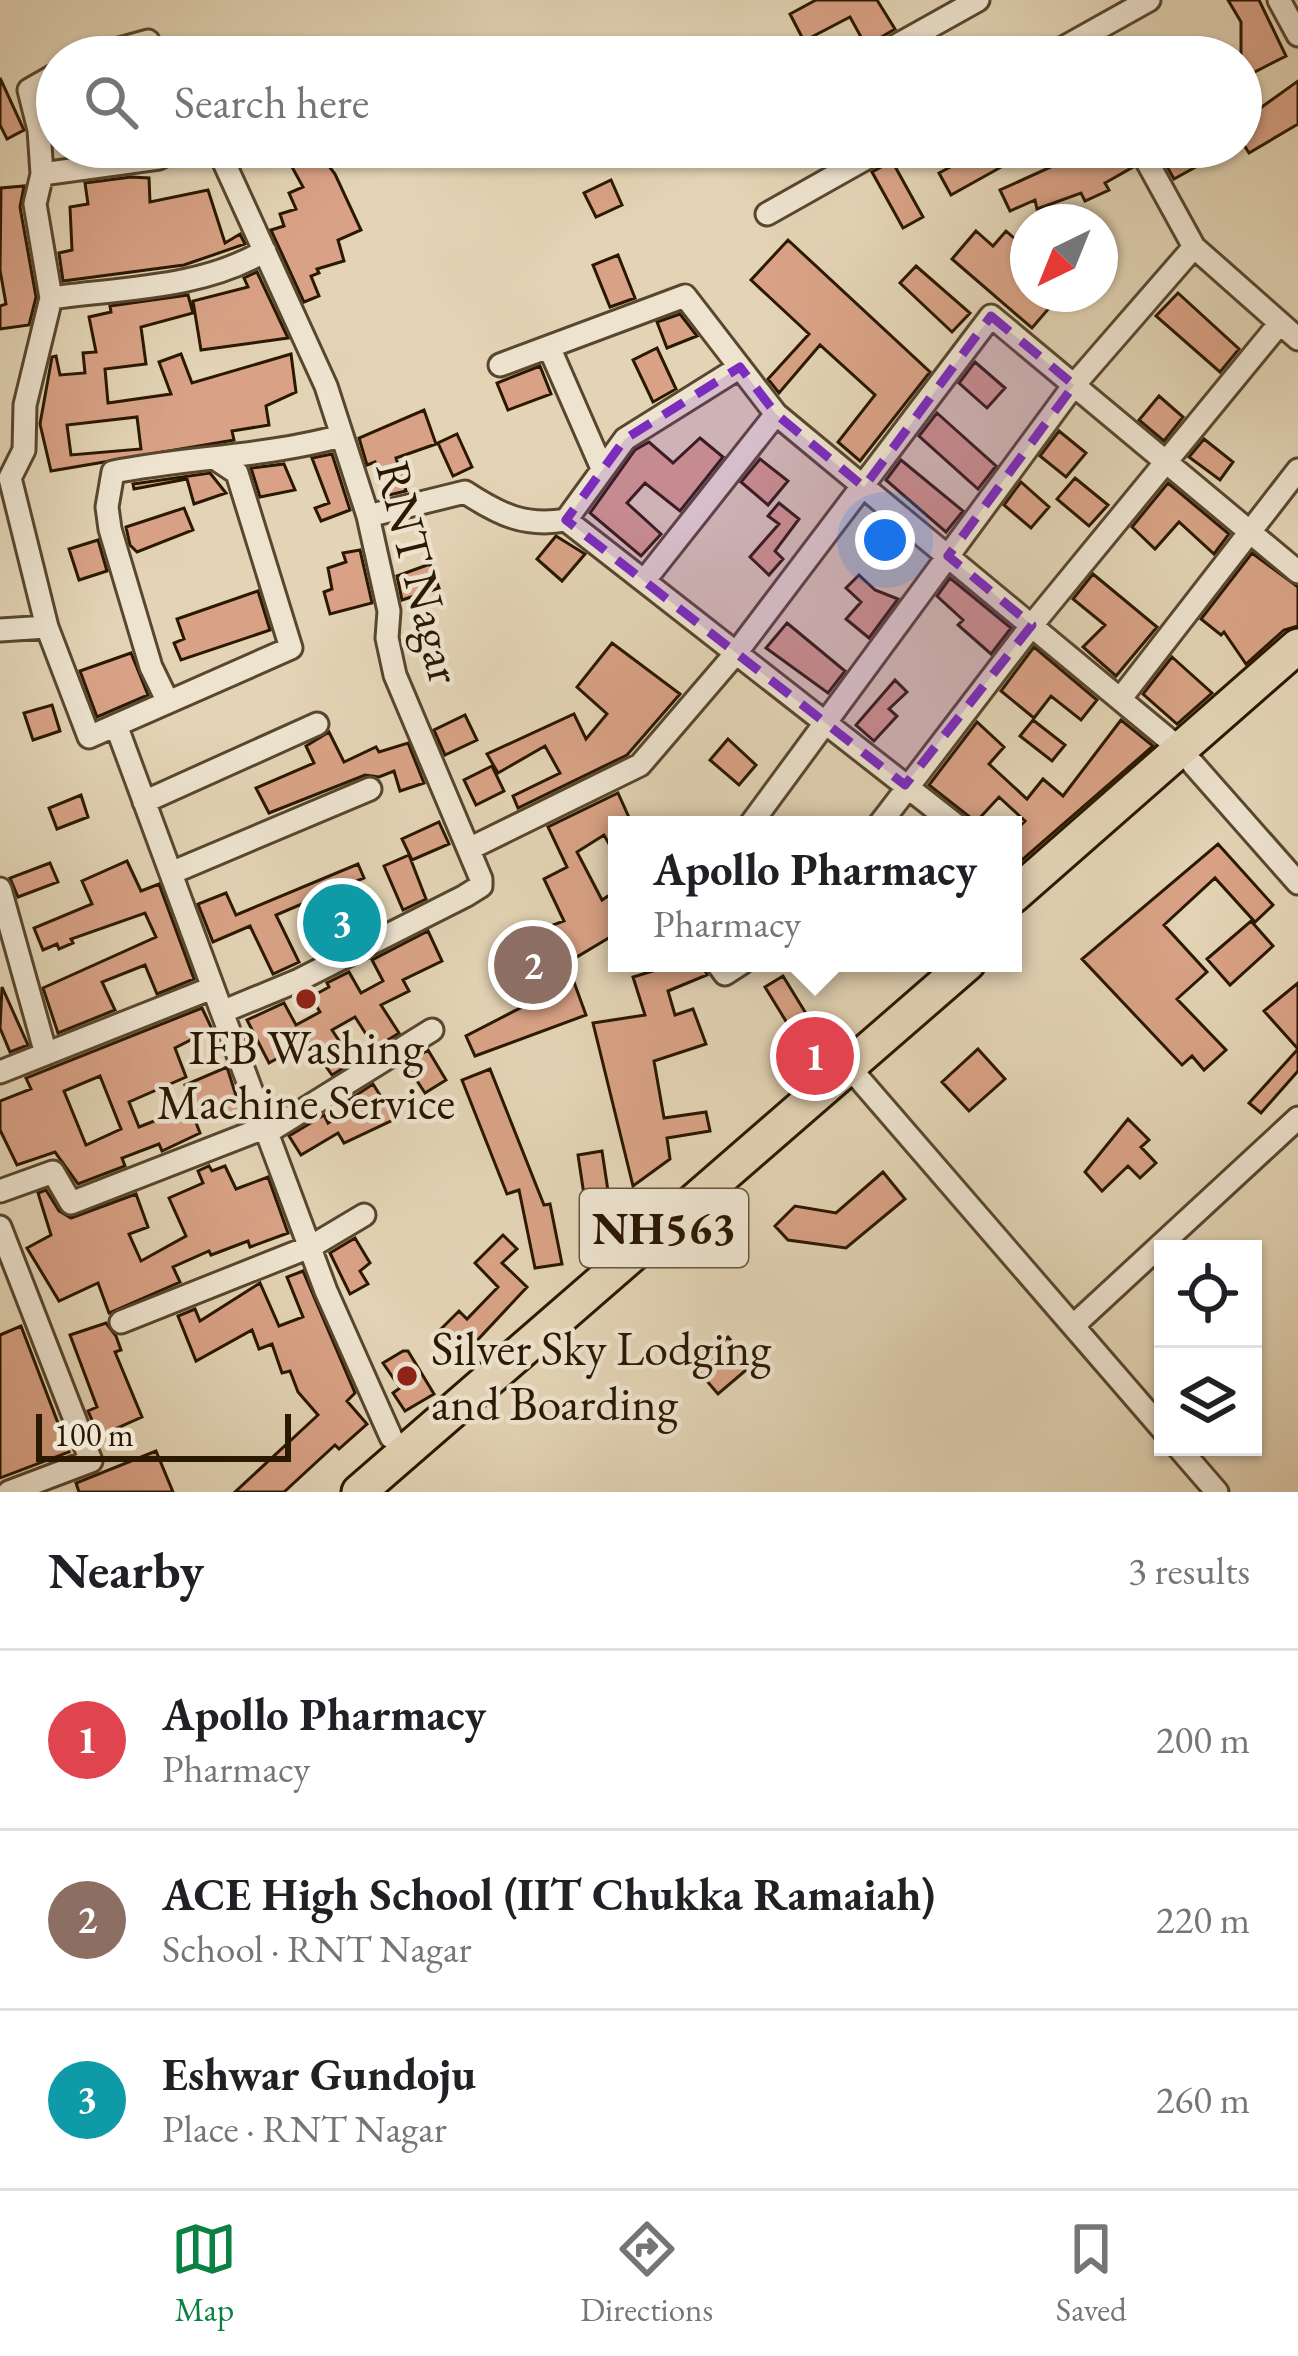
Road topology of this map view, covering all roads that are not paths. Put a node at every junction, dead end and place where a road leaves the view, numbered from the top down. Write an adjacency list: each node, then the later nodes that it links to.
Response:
1 (978, 0): 5 (street)
2 (1149, 0): 6 (street)
3 (1279, 0): 4 (street)
4 (1298, 35)
5 (914, 36)
6 (1100, 36)
7 (36, 86): 8 (street)
8 (36, 119)
9 (42, 168): 14 (street)
10 (86, 168): 14 (street)
11 (227, 168): 17 (street, RNT Nagar)
12 (849, 168): 15 (street)
13 (1151, 168): 16 (street)
14 (42, 174): 18 (street)
15 (767, 214)
16 (1194, 247): 19 (street); 24 (street)
17 (266, 251): 18 (street); 26 (street, RNT Nagar)
18 (51, 298): 39 (street)
19 (1280, 323): 20 (street); 28 (street)
20 (1298, 338)
21 (549, 347): 22 (street); 23 (street); 29 (street)
22 (500, 365)
23 (740, 367): 25 (street); 29 (street)
24 (1074, 386): 28 (street); 31 (street); 35 (street)
25 (776, 414): 31 (street); 37 (street)
26 (340, 436): 27 (street); 32 (street, RNT Nagar)
27 (216, 459): 45 (street); 45 (street)
28 (1163, 460): 34 (street); 38 (street)
29 (601, 466): 33 (street)
30 (1298, 470): 34 (street)
31 (864, 487): 35 (street); 42 (street)
32 (368, 516): 33 (street); 56 (street, RNT Nagar)
33 (566, 520): 37 (street)
34 (1249, 532): 36 (street); 44 (street)
35 (948, 556): 38 (street); 46 (street)
36 (1298, 572)
37 (644, 581): 42 (street)
38 (1032, 625): 44 (street); 50 (street)
39 (47, 627): 40 (street); 47 (street)
40 (0, 630)
41 (1298, 646): 49 (highway)
42 (736, 652): 46 (street); 56 (street)
43 (1298, 675): 49 (highway)
44 (1120, 698): 49 (street)
45 (168, 702): 47 (street)
46 (825, 723): 50 (street); 53 (street)
47 (116, 724): 52 (street)
48 (317, 724): 52 (street)
49 (1187, 757): 58 (highway); 59 (street); 61 (highway)
50 (905, 785): 54 (street); 55 (street)
51 (370, 789): 57 (street)
52 (144, 802): 57 (street)
53 (757, 816)
54 (885, 816)
55 (945, 816)
56 (471, 848): 65 (street)
57 (171, 873): 64 (street)
58 (1022, 879)
59 (1298, 883)
60 (0, 889): 67 (street)
61 (1022, 914)
62 (926, 972): 79 (highway, NH563)
63 (958, 972): 68 (highway, NH563)
64 (212, 988): 65 (street); 67 (street)
65 (222, 1012): 71 (street)
66 (432, 1030): 71 (street)
67 (46, 1054): 69 (street)
68 (849, 1067): 77 (street); 83 (highway, NH563)
69 (0, 1072)
70 (1298, 1118): 77 (street)
71 (267, 1130): 72 (street); 75 (street)
72 (0, 1191)
73 (364, 1215): 75 (street)
74 (0, 1227): 81 (street)
75 (312, 1246): 76 (street); 79 (street)
76 (121, 1322)
77 (1073, 1326): 78 (street)
78 (1154, 1420)
79 (391, 1437): 82 (highway, NH563)
80 (1186, 1456): 84 (street)
81 (9, 1492)
82 (329, 1492)
83 (359, 1492)
84 (1217, 1492)

